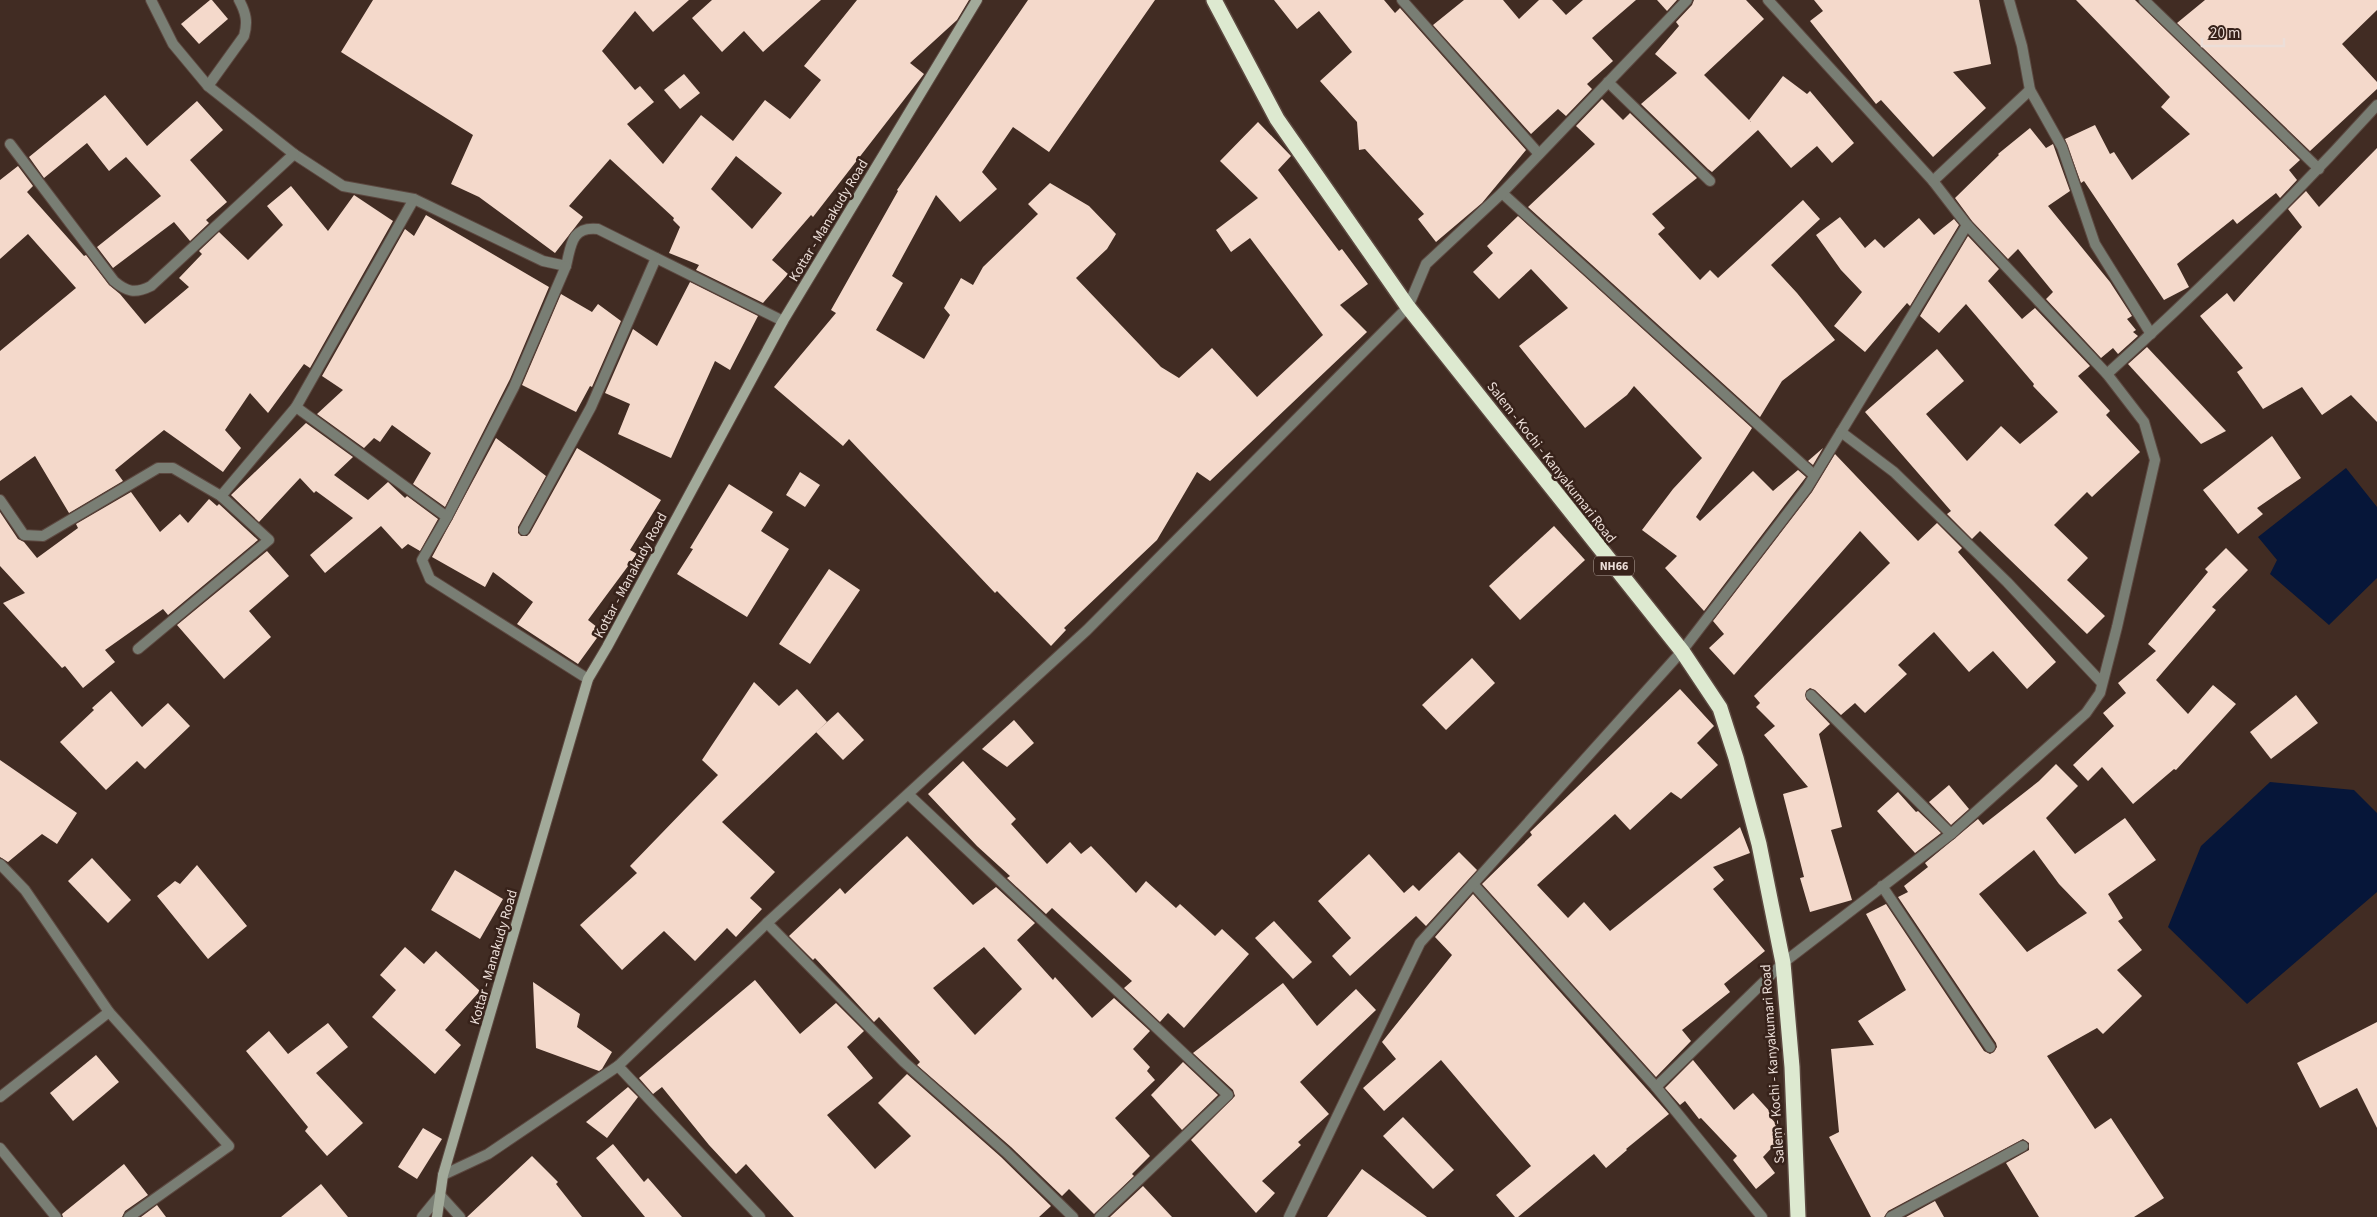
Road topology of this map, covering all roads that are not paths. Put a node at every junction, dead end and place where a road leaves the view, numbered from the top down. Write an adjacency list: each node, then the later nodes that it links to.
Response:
1 (151, 0): 11 (street)
2 (239, 0): 11 (street)
3 (977, 0): 26 (main road, Kottar - Manakudy Road)
4 (1214, 0): 25 (highway, Salem - Kochi - Kanyakumari Road / NH66)
5 (1402, 0): 16 (street)
6 (1688, 0): 10 (street)
7 (1768, 0): 19 (street)
8 (2009, 0): 12 (street)
9 (2144, 0): 17 (street)
10 (1608, 82): 16 (street); 18 (street)
11 (208, 86): 15 (street)
12 (2030, 90): 19 (street); 27 (street)
13 (2377, 105): 17 (street)
14 (10, 144): 15 (street)
15 (294, 154): 21 (street)
16 (1539, 154): 20 (street)
17 (2318, 169): 27 (street)
18 (1710, 181)
19 (1933, 181): 22 (street)
20 (1502, 193): 25 (street); 31 (street)
21 (414, 199): 24 (street); 29 (street)
22 (1967, 225): 28 (street); 30 (street)
23 (656, 258): 24 (street); 26 (street); 35 (street)
24 (566, 266): 34 (street)
25 (1408, 307): 37 (highway, Salem - Kochi - Kanyakumari Road / NH66); 41 (street)
26 (783, 321): 38 (main road, Kottar - Manakudy Road)
27 (2151, 334): 28 (street)
28 (2107, 374): 39 (street)
29 (296, 407): 32 (street); 34 (street)
30 (1841, 432): 31 (street); 39 (street)
31 (1814, 475): 37 (street)
32 (221, 496): 33 (street); 36 (street)
33 (0, 500)
34 (447, 517): 38 (street)
35 (524, 530)
36 (138, 649)
37 (1682, 651): 44 (street); 47 (highway, Salem - Kochi - Kanyakumari Road / NH66)
38 (588, 679): 55 (main road, Kottar - Manakudy Road)
39 (2102, 683): 42 (street)
40 (1811, 695): 42 (street)
41 (909, 795): 46 (street); 64 (street)
42 (1951, 834): 45 (street)
43 (0, 864): 48 (street)
44 (1473, 884): 51 (street); 65 (street)
45 (1882, 886): 47 (street); 49 (street)
46 (767, 923): 50 (street); 63 (street)
47 (1783, 963): 51 (street); 67 (highway, Salem - Kochi - Kanyakumari Road / NH66)
48 (109, 1012): 52 (street); 58 (street)
49 (1990, 1047)
50 (618, 1066): 55 (street); 62 (street)
51 (1656, 1087): 66 (street)
52 (0, 1097)
53 (2022, 1146): 68 (street)
54 (0, 1148): 57 (street)
55 (444, 1175): 56 (main road, Kottar - Manakudy Road)
56 (440, 1195): 59 (street); 60 (main road, Kottar - Manakudy Road); 61 (street)
57 (56, 1217)
58 (129, 1217)
59 (422, 1217)
60 (437, 1217)
61 (460, 1217)
62 (760, 1217)
63 (1073, 1217)
64 (1100, 1217)
65 (1289, 1217)
66 (1762, 1217)
67 (1798, 1217)
68 (1891, 1217)

